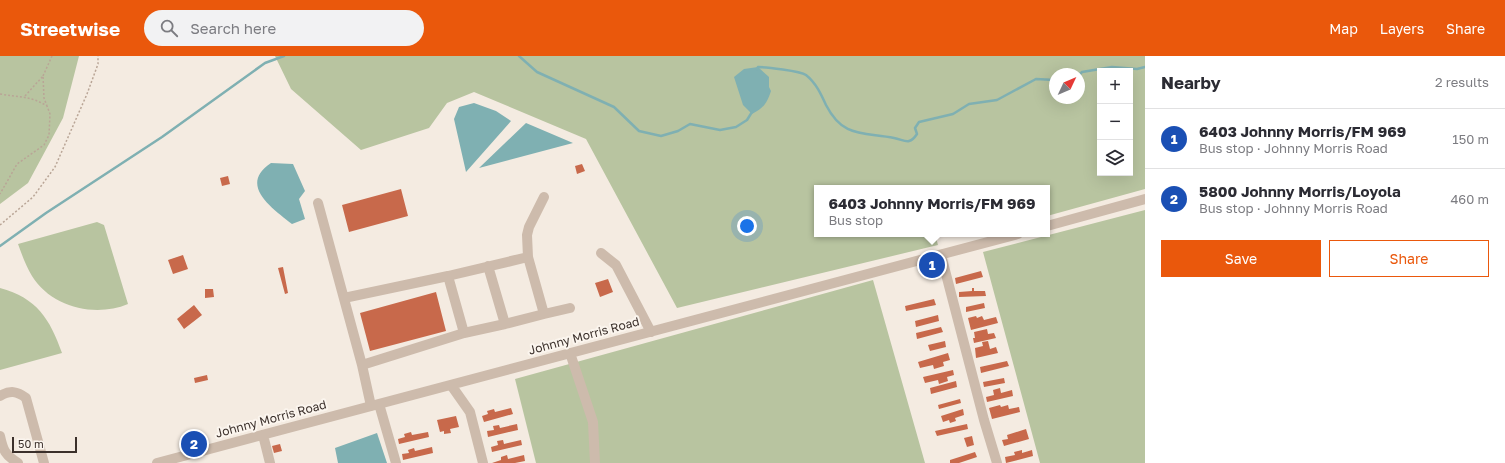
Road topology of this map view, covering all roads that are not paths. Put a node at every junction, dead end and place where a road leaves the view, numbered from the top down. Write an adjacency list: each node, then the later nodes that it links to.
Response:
1 (544, 197): 8 (street)
2 (1145, 200): 4 (street)
3 (318, 203): 11 (street)
4 (1050, 225)
5 (1007, 237): 7 (street, Johnny Morris Road)
6 (601, 253): 15 (street)
7 (941, 255): 15 (street, Johnny Morris Road); 32 (street)
8 (528, 257): 9 (street); 13 (street)
9 (488, 266): 10 (street); 14 (street)
10 (448, 276): 11 (street); 16 (street)
11 (344, 298): 18 (street)
12 (570, 308): 13 (street)
13 (544, 314): 14 (street)
14 (505, 324): 16 (street)
15 (651, 332): 17 (street, Johnny Morris Road)
16 (464, 333): 18 (street)
17 (570, 353): 19 (street, Johnny Morris Road); 31 (street)
18 (362, 365): 21 (street)
19 (451, 385): 21 (street, Johnny Morris Road); 30 (street)
20 (0, 396): 26 (street)
21 (375, 405): 22 (street, Johnny Morris Road); 29 (street)
22 (262, 435): 24 (street, Johnny Morris Road); 28 (street)
23 (0, 436): 25 (street)
24 (179, 460): 27 (street, Johnny Morris Road)
25 (18, 463)
26 (43, 463)
27 (157, 463)
28 (270, 463)
29 (396, 463)
30 (483, 463)
31 (595, 463)
32 (996, 463)

